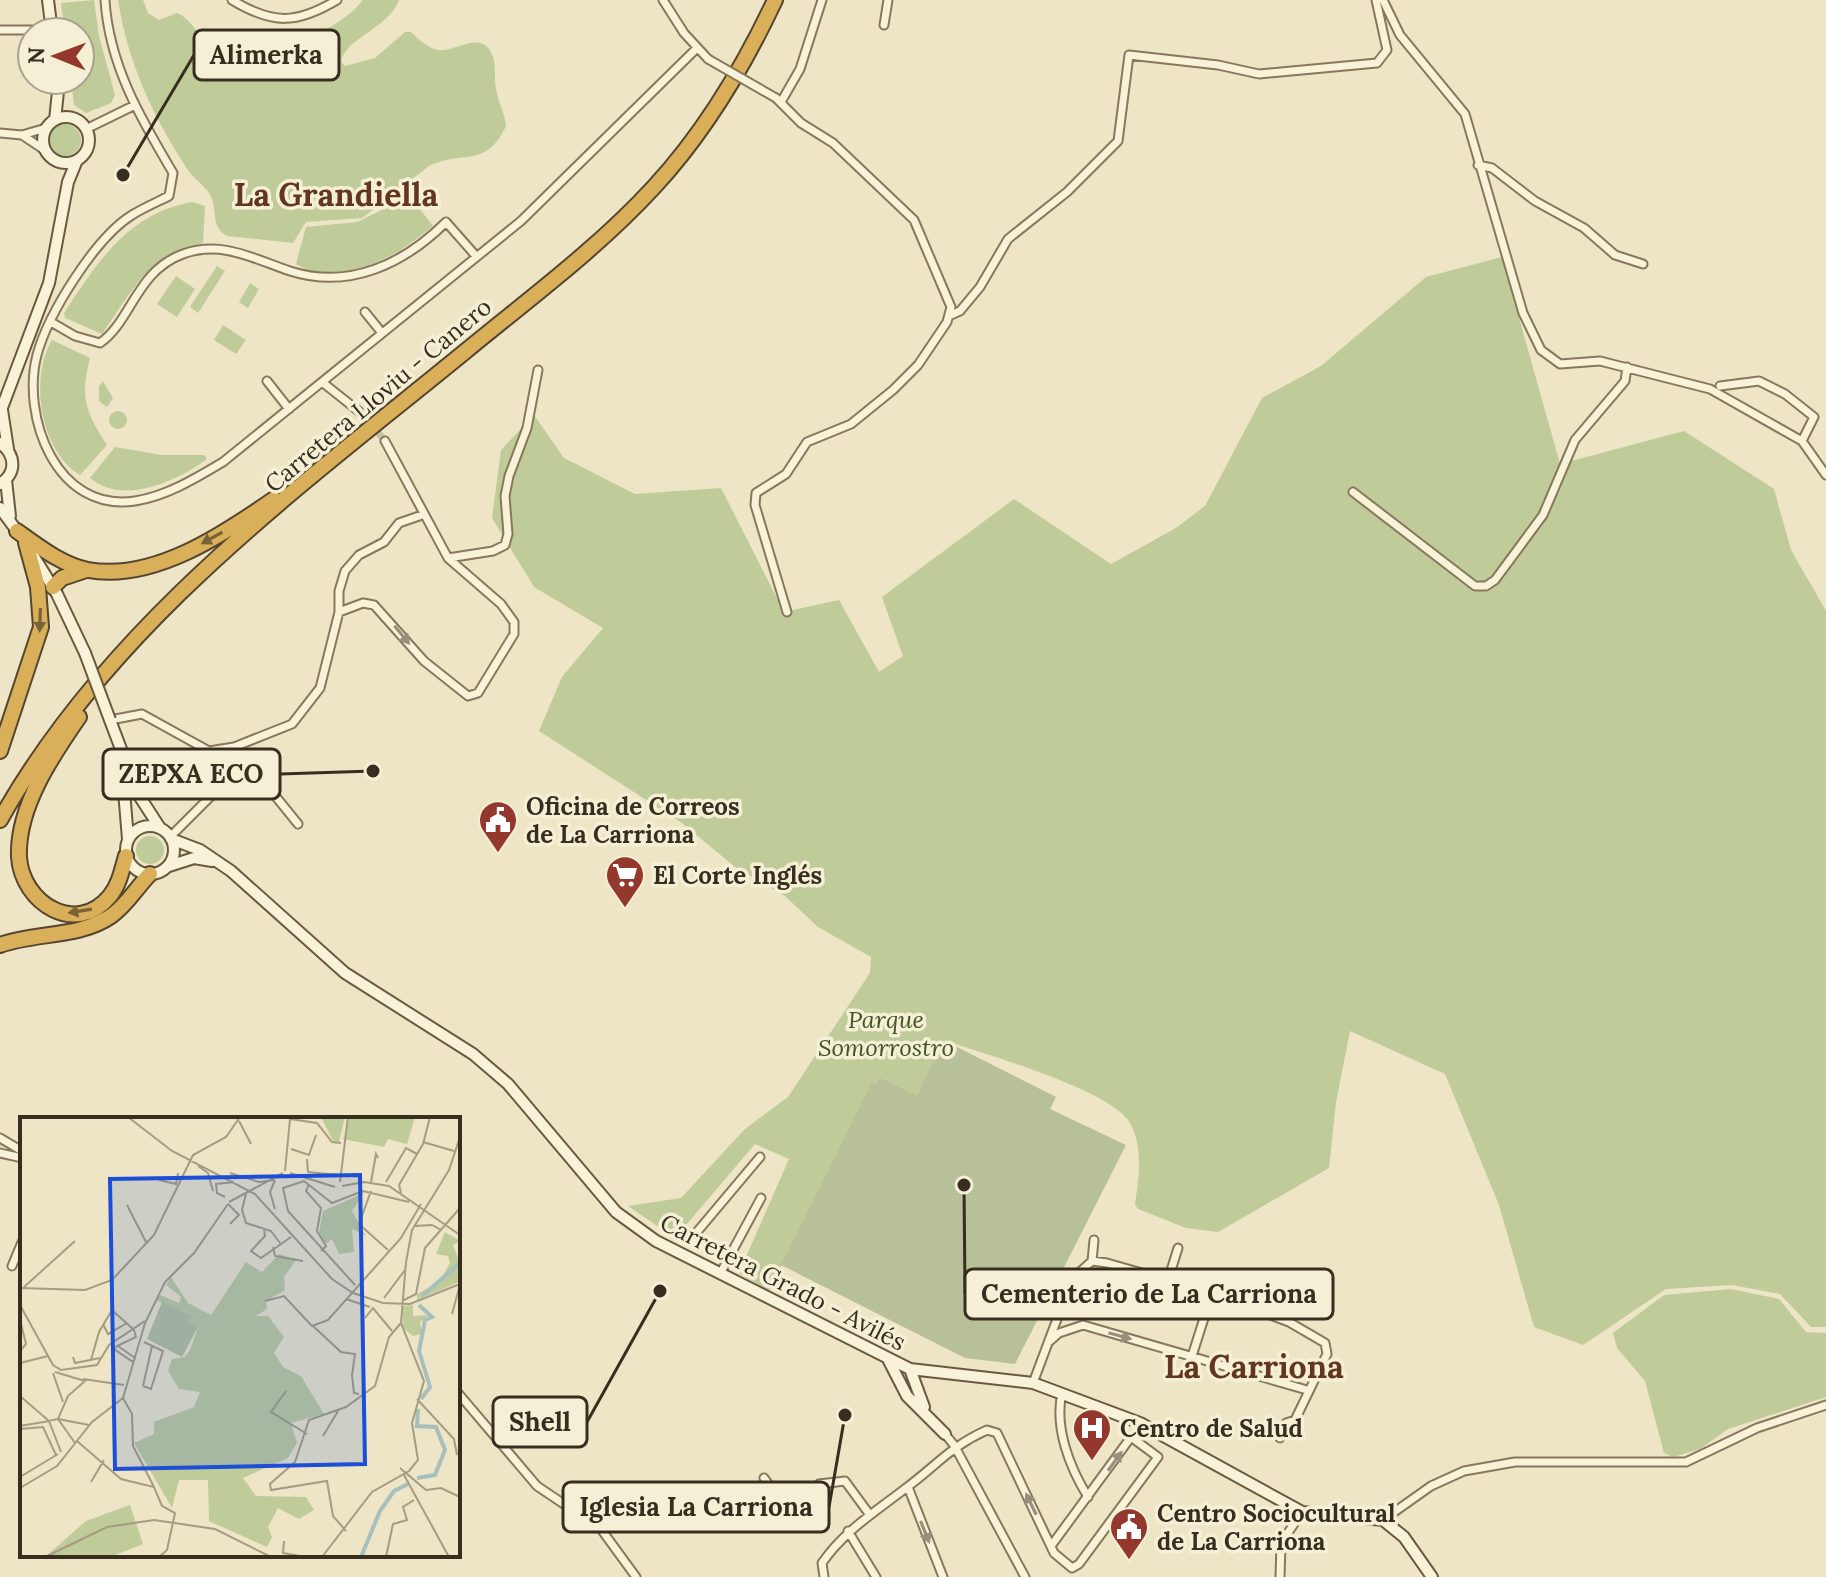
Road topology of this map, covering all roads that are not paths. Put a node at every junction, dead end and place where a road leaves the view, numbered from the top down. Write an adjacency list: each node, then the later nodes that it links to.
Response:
1 (105, 0): 15 (street)
2 (232, 0): 3 (street)
3 (337, 0)
4 (663, 0): 11 (street)
5 (775, 0): 42 (highway, Carretera Lloviu - Canero)
6 (822, 0): 14 (street)
7 (888, 0): 10 (street)
8 (1376, 0): 28 (street)
9 (1383, 0): 23 (street)
10 (884, 25)
11 (696, 49): 14 (street, bridge); 25 (street)
12 (56, 96): 17 (main road)
13 (63, 96): 16 (main road)
14 (779, 100): 28 (street)
15 (133, 106): 18 (street); 29 (street)
16 (68, 117): 17 (main road); 18 (main road)
17 (50, 124): 20 (street); 21 (main road)
18 (86, 129): 22 (main road)
19 (0, 133): 20 (street)
20 (22, 135): 21 (street)
21 (50, 155): 22 (main road); 24 (main road)
22 (77, 160): 24 (main road)
23 (1478, 165): 26 (street); 31 (street)
24 (65, 197): 37 (main road)
25 (476, 256): 29 (street); 30 (street)
26 (1643, 264)
27 (365, 312): 30 (street)
28 (951, 315): 54 (street)
29 (51, 322): 36 (street)
30 (382, 333): 34 (street)
31 (1627, 367): 40 (street); 45 (street)
32 (538, 370): 49 (street)
33 (267, 381): 36 (street)
34 (322, 382): 36 (street); 38 (street)
35 (1720, 386): 40 (street)
36 (289, 409)
37 (1, 412): 41 (main road)
38 (366, 417)
39 (385, 441): 47 (street)
40 (1802, 441): 43 (street)
41 (4, 446): 44 (main road)
42 (347, 448): 50 (highway, one-way to 50); 52 (highway, Carretera Lloviu - Canero)
43 (1826, 475)
44 (3, 482): 48 (main road)
45 (1353, 492)
46 (0, 508): 48 (main road)
47 (422, 515): 49 (street); 53 (street)
48 (19, 533): 50 (highway); 51 (main road); 56 (highway, one-way to 56)
49 (448, 558): 53 (street, one-way to 49)
50 (87, 570): 51 (highway)
51 (53, 587): 55 (main road, bridge)
52 (170, 601): 58 (highway, Carretera Lloviu - Canero); 63 (highway, one-way to 52)
53 (339, 612): 55 (street)
54 (787, 612)
55 (110, 720): 57 (main road)
56 (0, 751)
57 (121, 757): 60 (main road); 62 (main road)
58 (0, 820)
59 (298, 824): 61 (street)
60 (160, 828): 61 (main road); 62 (main road)
61 (171, 838): 64 (main road); 65 (main road)
62 (128, 840): 63 (main road)
63 (126, 856): 66 (main road)
64 (220, 863): 65 (main road); 80 (main road, Carretera Grado - Avilés)
65 (167, 866): 66 (main road)
66 (150, 874): 67 (highway)
67 (0, 945)
68 (0, 1138): 69 (street)
69 (20, 1150)
70 (0, 1153): 72 (street)
71 (760, 1157): 77 (street)
72 (20, 1158)
73 (761, 1198): 77 (street)
74 (1094, 1240): 78 (street)
75 (20, 1247): 79 (street)
76 (1178, 1248): 81 (street)
77 (728, 1259): 80 (street)
78 (1092, 1261): 81 (street); 83 (street)
79 (12, 1266)
80 (720, 1274): 85 (main road, Carretera Grado - Avilés)
81 (1168, 1280): 82 (street)
82 (1212, 1293): 84 (street); 88 (street)
83 (1049, 1343): 84 (street, one-way to 84); 87 (street)
84 (1192, 1356): 88 (street)
85 (889, 1361): 86 (main road, Carretera Grado - Avilés); 93 (main road)
86 (910, 1369): 87 (main road, Carretera Grado - Avilés); 93 (main road)
87 (1033, 1383): 89 (main road, Carretera Grado - Avilés)
88 (1307, 1390): 95 (street)
89 (1062, 1393): 92 (main road, Carretera Grado - Avilés); 99 (street)
90 (460, 1395): 105 (street)
91 (1826, 1405): 102 (street)
92 (1140, 1423): 94 (street); 100 (main road, Carretera Grado - Avilés)
93 (945, 1434): 96 (street)
94 (1131, 1437): 99 (street, one-way to 94); 104 (street)
95 (1280, 1438)
96 (954, 1445): 98 (street); 104 (street, one-way to 96); 109 (street)
97 (764, 1478): 101 (street)
98 (908, 1487): 101 (street); 108 (street, one-way to 108)
99 (1088, 1497): 104 (street)
100 (1302, 1512): 102 (main road); 110 (street)
101 (870, 1515): 103 (street)
102 (1383, 1520): 111 (main road)
103 (848, 1531): 106 (street); 107 (street)
104 (1051, 1546)
105 (636, 1577)
106 (824, 1577)
107 (876, 1577)
108 (943, 1577)
109 (1025, 1577)
110 (1280, 1577)
111 (1432, 1577)

